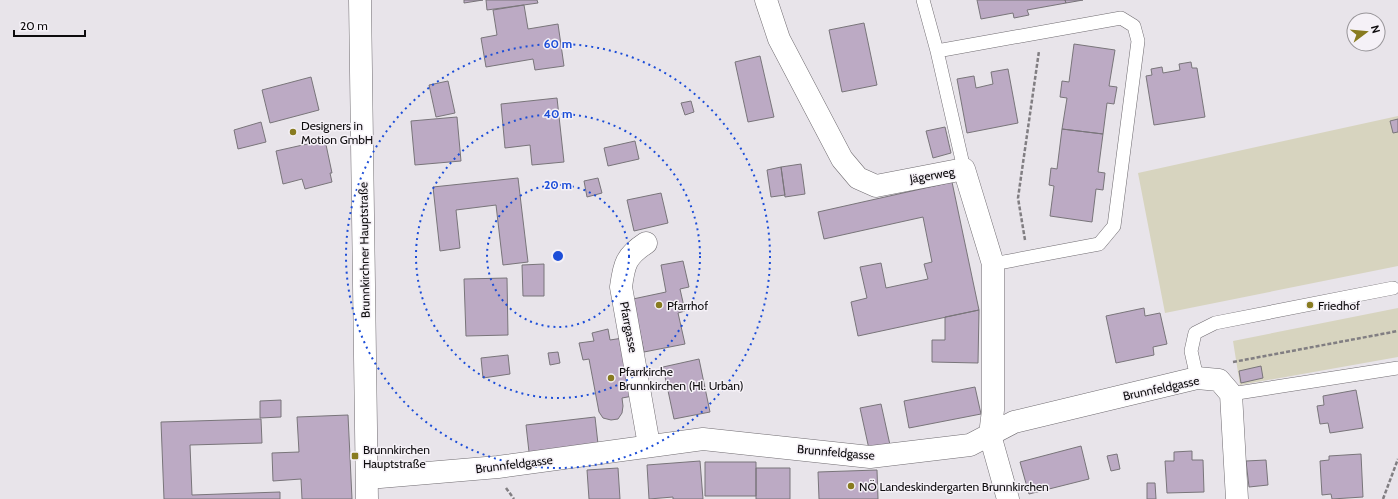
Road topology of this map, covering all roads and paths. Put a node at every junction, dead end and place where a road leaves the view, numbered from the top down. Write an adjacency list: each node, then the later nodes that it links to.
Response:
1 (360, 0): 19 (street, Brunnkirchner Hauptstraße)
2 (766, 0): 6 (street, Jägerweg)
3 (923, 0): 5 (lane)
4 (1042, 32): 5 (lane); 8 (path); 8 (lane)
5 (937, 51): 6 (lane)
6 (964, 169): 9 (street, Jägerweg)
7 (646, 243): 17 (street, Pfarrgasse)
8 (1028, 258): 9 (lane)
9 (993, 264): 16 (street, Jägerweg)
10 (1393, 288): 14 (lane)
11 (1398, 331): 12 (path)
12 (1236, 362)
13 (1398, 368): 15 (lane)
14 (1197, 378): 15 (street, Brunnfeldgasse); 16 (street, Brunnfeldgasse)
15 (1231, 394): 22 (street)
16 (990, 435): 17 (street, Brunnfeldgasse); 21 (street)
17 (649, 445): 19 (street, Brunnfeldgasse)
18 (1398, 460): 23 (path)
19 (368, 478): 20 (street, Brunnkirchner Hauptstraße)
20 (368, 499)
21 (1008, 499)
22 (1237, 499)
23 (1383, 499)

